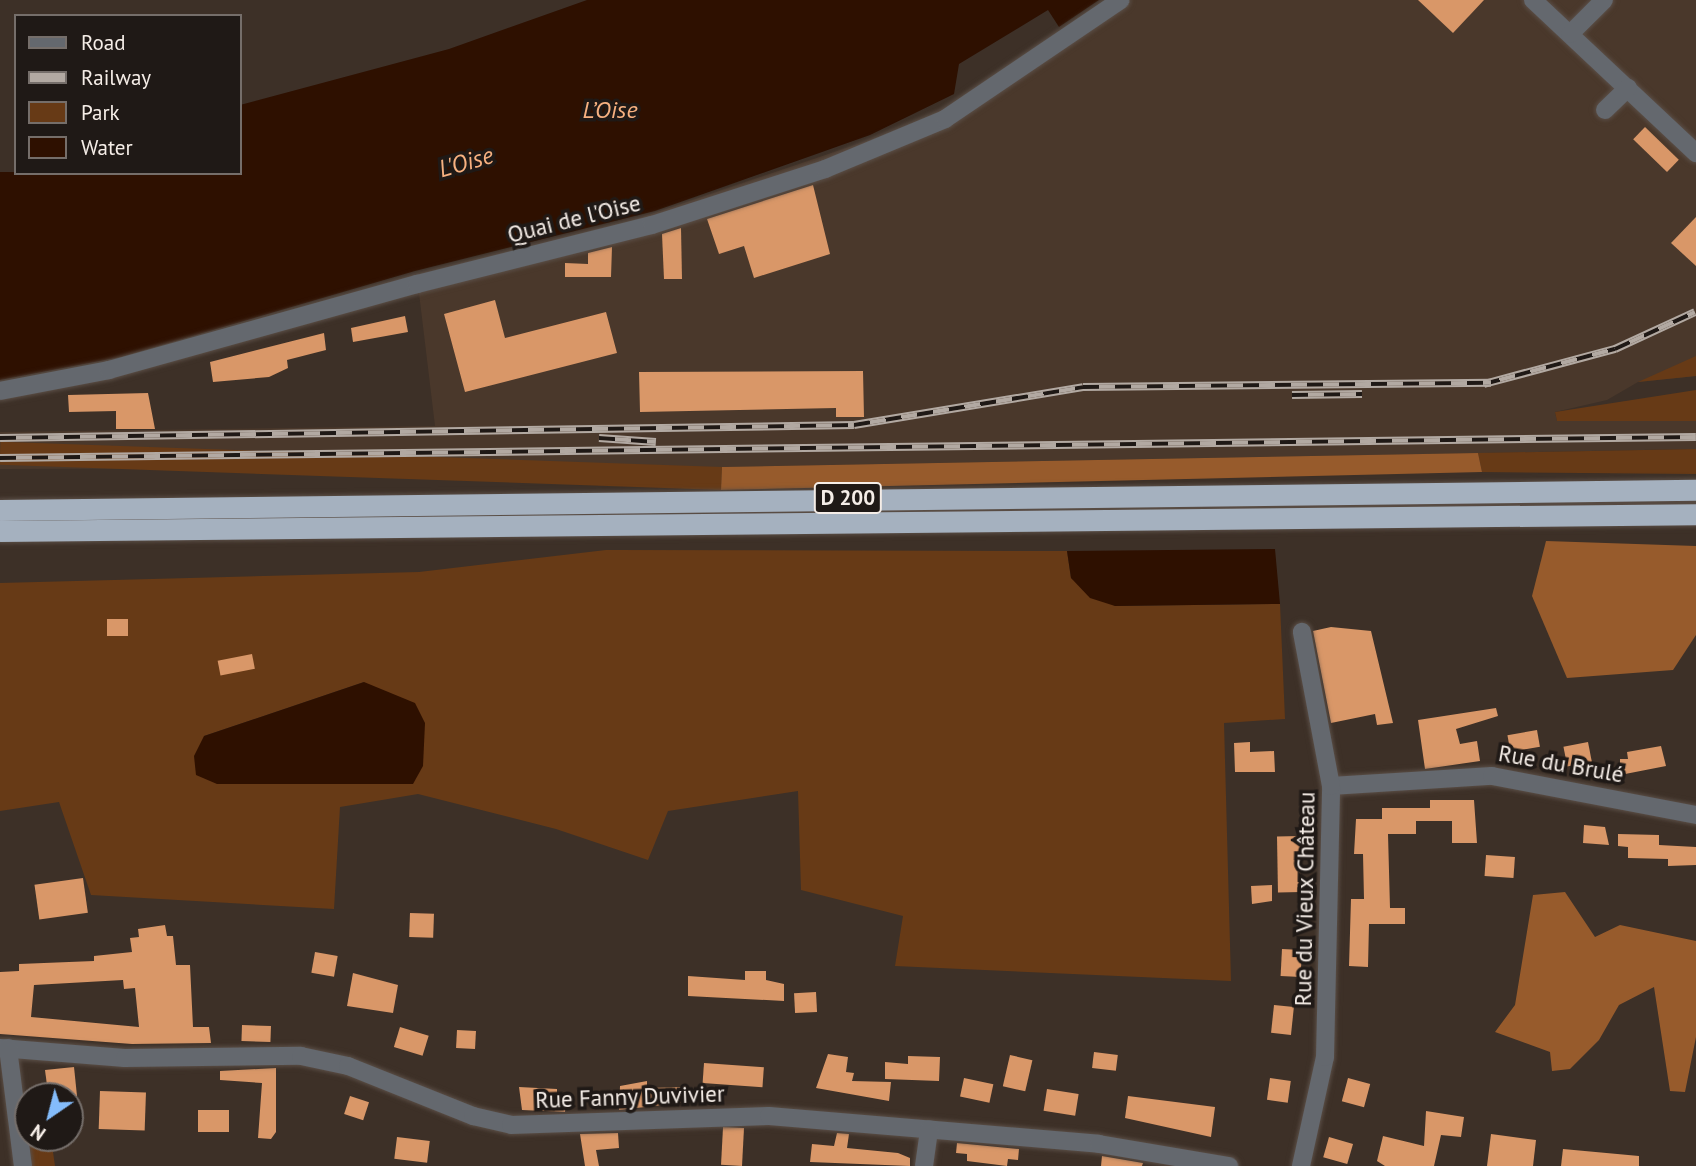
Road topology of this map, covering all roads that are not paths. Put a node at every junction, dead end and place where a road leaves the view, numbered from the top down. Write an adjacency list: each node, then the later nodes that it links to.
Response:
1 (1121, 0): 8 (street, Quai de l'Oise)
2 (1533, 0): 4 (street)
3 (1604, 0): 4 (street)
4 (1570, 34): 5 (street)
5 (1628, 89): 6 (street); 7 (street)
6 (1605, 110)
7 (1696, 152)
8 (0, 391)
9 (1696, 490): 10 (highway, D 200)
10 (0, 510)
11 (1696, 514): 12 (highway, D 200)
12 (0, 531)
13 (1302, 632): 14 (street, Rue du Vieux Château)
14 (1331, 786): 15 (street, Rue du Brulé); 21 (street, Rue du Vieux Château)
15 (1696, 816)
16 (4, 1048): 17 (street, Rue Fanny Duvivier); 18 (street)
17 (929, 1129): 19 (street); 20 (street, Rue Fanny Duvivier)
18 (23, 1166)
19 (924, 1166)
20 (1229, 1166)
21 (1301, 1166)

